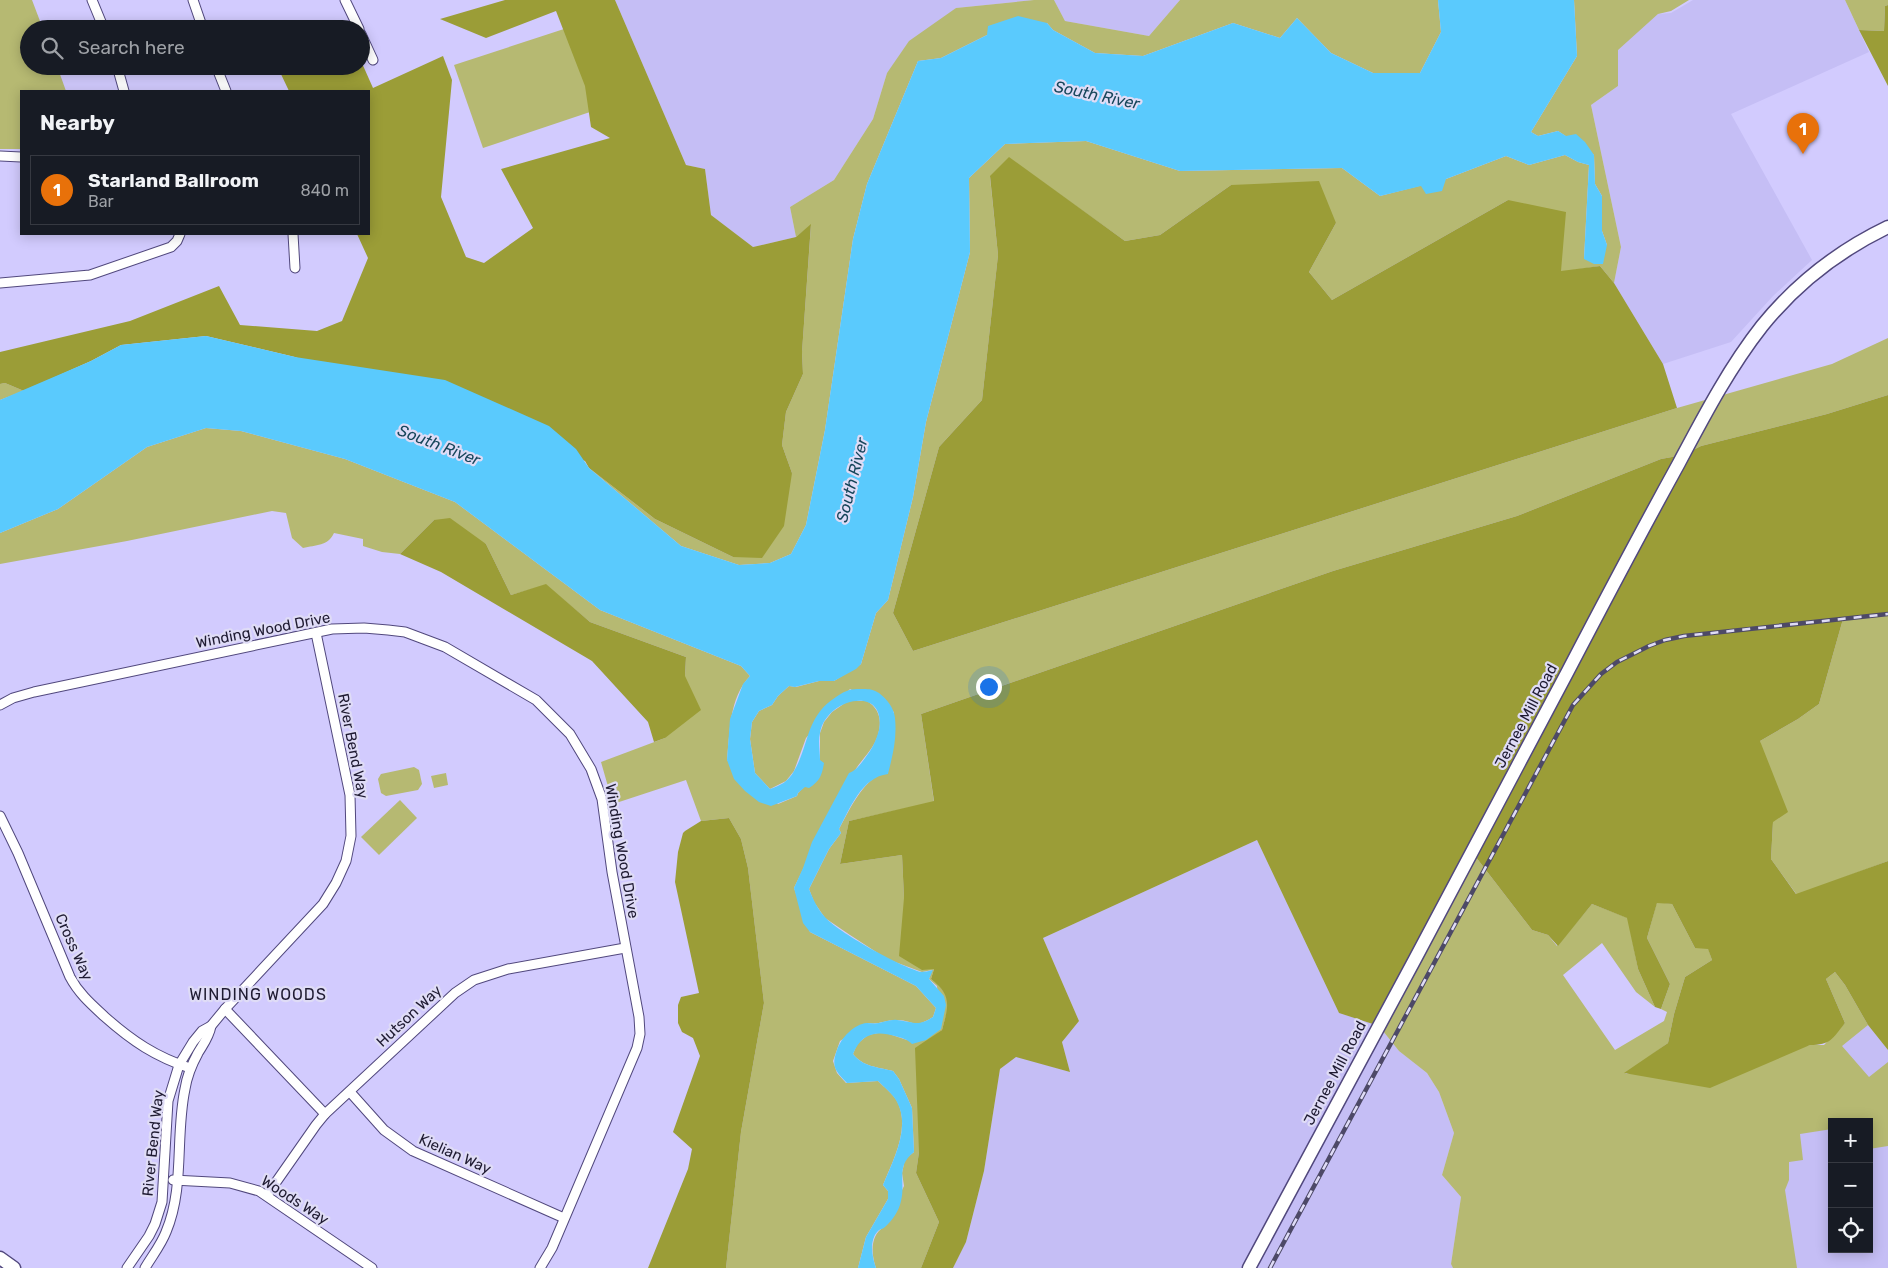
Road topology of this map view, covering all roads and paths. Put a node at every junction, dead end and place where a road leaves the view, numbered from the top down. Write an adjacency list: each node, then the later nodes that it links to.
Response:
1 (92, 0): 4 (street)
2 (193, 0): 5 (street)
3 (345, 0): 6 (street)
4 (100, 20)
5 (200, 20)
6 (355, 20)
7 (370, 54): 8 (street)
8 (373, 60)
9 (120, 75): 11 (street)
10 (220, 75): 12 (street)
11 (124, 90)
12 (226, 90)
13 (0, 156): 14 (street)
14 (20, 156)
15 (1888, 227): 40 (street, Jernee Mill Road)
16 (180, 235): 19 (street)
17 (293, 235): 18 (street)
18 (295, 268)
19 (0, 283)
20 (316, 633): 21 (street, Winding Wood Drive); 23 (street, Winding Wood Drive); 24 (street, River Bend Way)
21 (0, 706)
22 (0, 816): 26 (street, Cross Way)
23 (626, 948): 28 (street, Hutson Way); 33 (street, Winding Wood Drive)
24 (226, 1009): 25 (street, River Bend Way); 29 (street)
25 (211, 1026): 26 (street, River Bend Way); 27 (street, River Bend Way)
26 (179, 1064): 27 (street, Cross Way); 30 (street, River Bend Way)
27 (190, 1068): 31 (street, River Bend Way)
28 (350, 1092): 29 (street, Hutson Way); 33 (street, Kielian Way)
29 (325, 1114): 32 (street, Hutson Way)
30 (164, 1180): 31 (street, Woods Way); 36 (street, River Bend Way)
31 (178, 1180): 32 (street, Woods Way); 37 (street, River Bend Way)
32 (267, 1195): 38 (street, Woods Way)
33 (564, 1218): 39 (street, Winding Wood Drive)
34 (0, 1258): 35 (street)
35 (14, 1268)
36 (127, 1268)
37 (145, 1268)
38 (372, 1268)
39 (540, 1268)
40 (1249, 1268)

